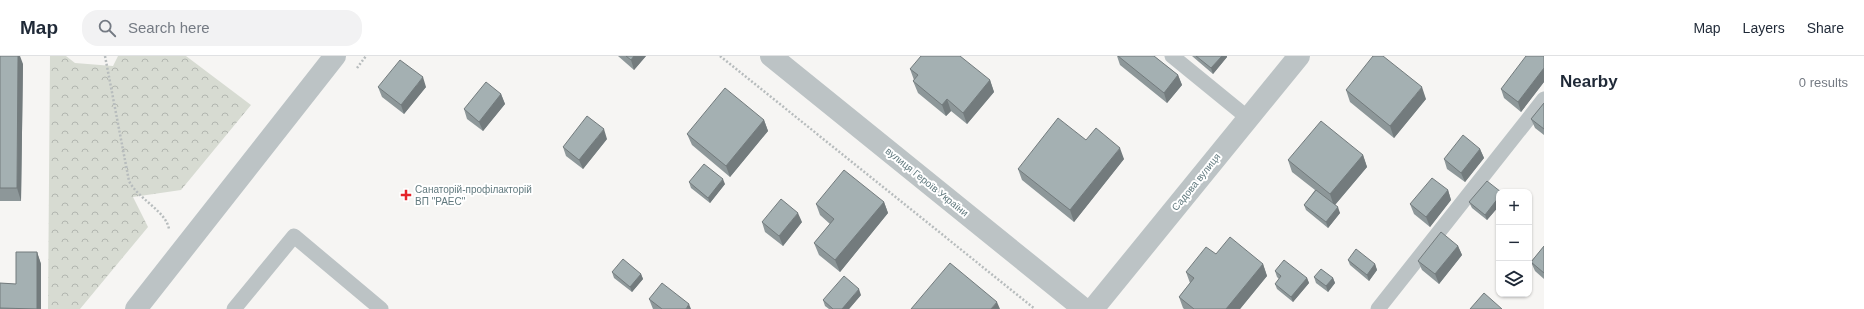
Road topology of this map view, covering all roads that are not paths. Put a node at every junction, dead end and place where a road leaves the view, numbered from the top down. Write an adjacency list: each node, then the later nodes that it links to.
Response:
1 (335, 56): 7 (street)
2 (770, 56): 10 (street, вулиця Героїв України)
3 (1172, 56): 6 (lane)
4 (1299, 56): 6 (street, Садова вулиця)
5 (1544, 99): 12 (lane)
6 (1248, 118): 11 (street, Садова вулиця)
7 (136, 309)
8 (234, 309): 9 (lane)
9 (381, 309)
10 (1084, 309)
11 (1092, 309)
12 (1378, 309)

